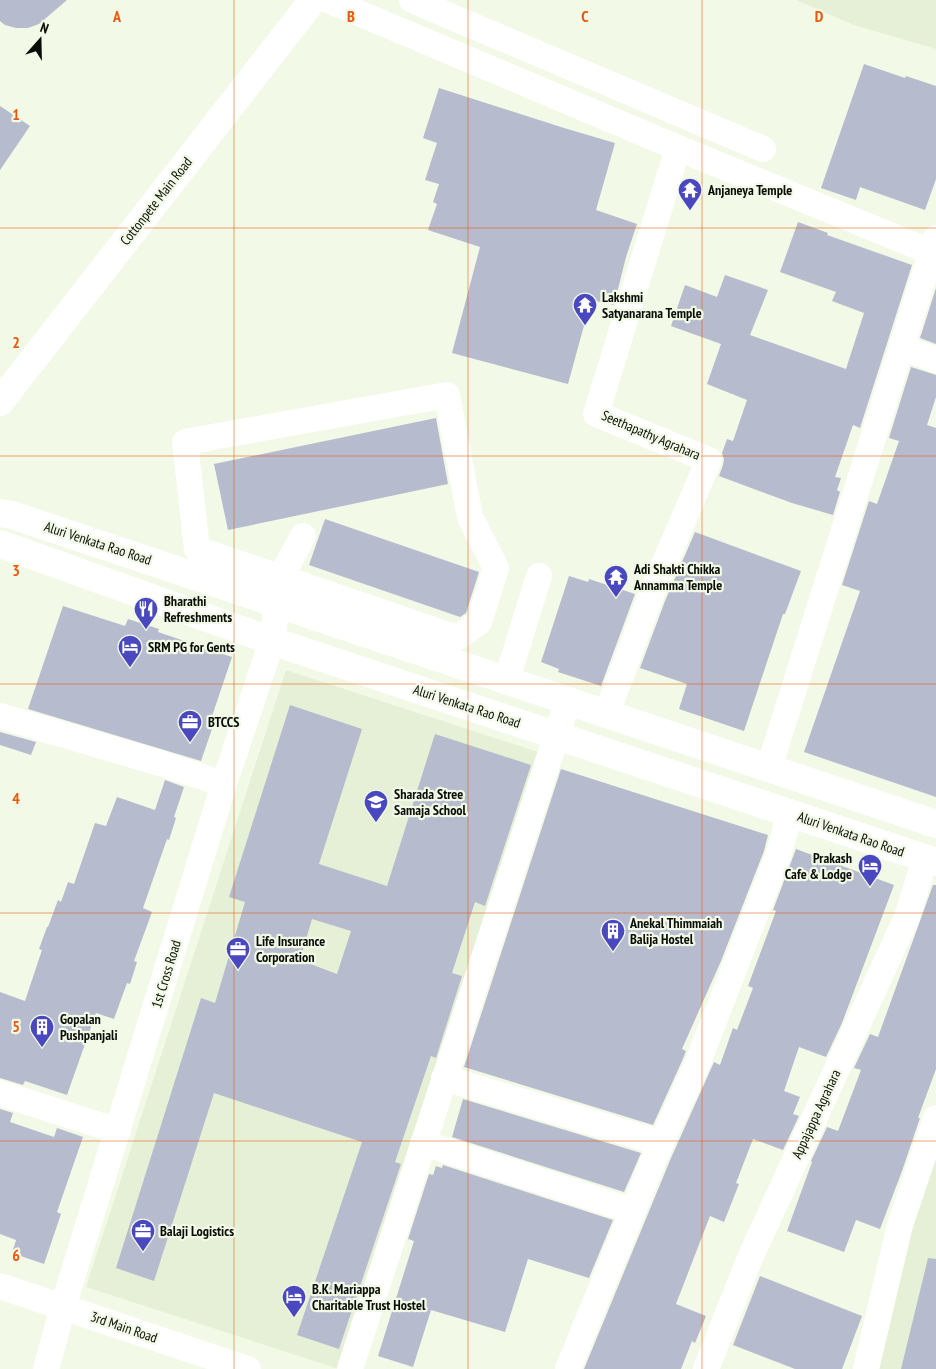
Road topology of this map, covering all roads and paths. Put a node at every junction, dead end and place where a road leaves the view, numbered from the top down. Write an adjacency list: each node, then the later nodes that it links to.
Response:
1 (313, 0): 9 (main road, Cottonpete Main Road)
2 (328, 0): 4 (street)
3 (412, 0): 5 (street)
4 (678, 148): 6 (street); 18 (street, Seethapathy Agrahara)
5 (763, 149)
6 (934, 245): 7 (street)
7 (902, 347): 8 (street); 21 (street)
8 (936, 360)
9 (0, 402)
10 (0, 513): 14 (main road, Aluri Venkata Rao Road)
11 (303, 536): 14 (street, 1st Cross Road)
12 (0, 544): 15 (main road, Aluri Venkata Rao Road)
13 (539, 576): 16 (street)
14 (280, 590): 14 (street); 15 (street, 1st Cross Road); 16 (main road, Aluri Venkata Rao Road)
15 (272, 641): 20 (main road, Aluri Venkata Rao Road); 22 (street, 1st Cross Road)
16 (506, 679): 17 (main road, Aluri Venkata Rao Road)
17 (568, 700): 18 (main road, Aluri Venkata Rao Road); 20 (street)
18 (607, 713): 21 (main road, Aluri Venkata Rao Road)
19 (0, 716): 22 (street)
20 (556, 736): 23 (main road, Aluri Venkata Rao Road); 26 (street)
21 (769, 768): 24 (main road, Aluri Venkata Rao Road)
22 (224, 784): 29 (street, 1st Cross Road)
23 (790, 813): 25 (main road, Aluri Venkata Rao Road); 31 (street)
24 (936, 824)
25 (930, 860): 39 (street, Appajappa Agrahara)
26 (444, 1078): 30 (street); 31 (street)
27 (0, 1093): 29 (street)
28 (936, 1118): 40 (street)
29 (118, 1131): 34 (street, 1st Cross Road)
30 (423, 1143): 32 (street); 37 (street)
31 (661, 1143): 32 (street)
32 (633, 1211): 38 (street)
33 (0, 1286): 34 (street, 3rd Main Road)
34 (63, 1307): 35 (street, 1st Cross Road); 36 (street, 3rd Main Road)
35 (46, 1369)
36 (248, 1369)
37 (350, 1369)
38 (568, 1369)
39 (706, 1369)
40 (866, 1369)

